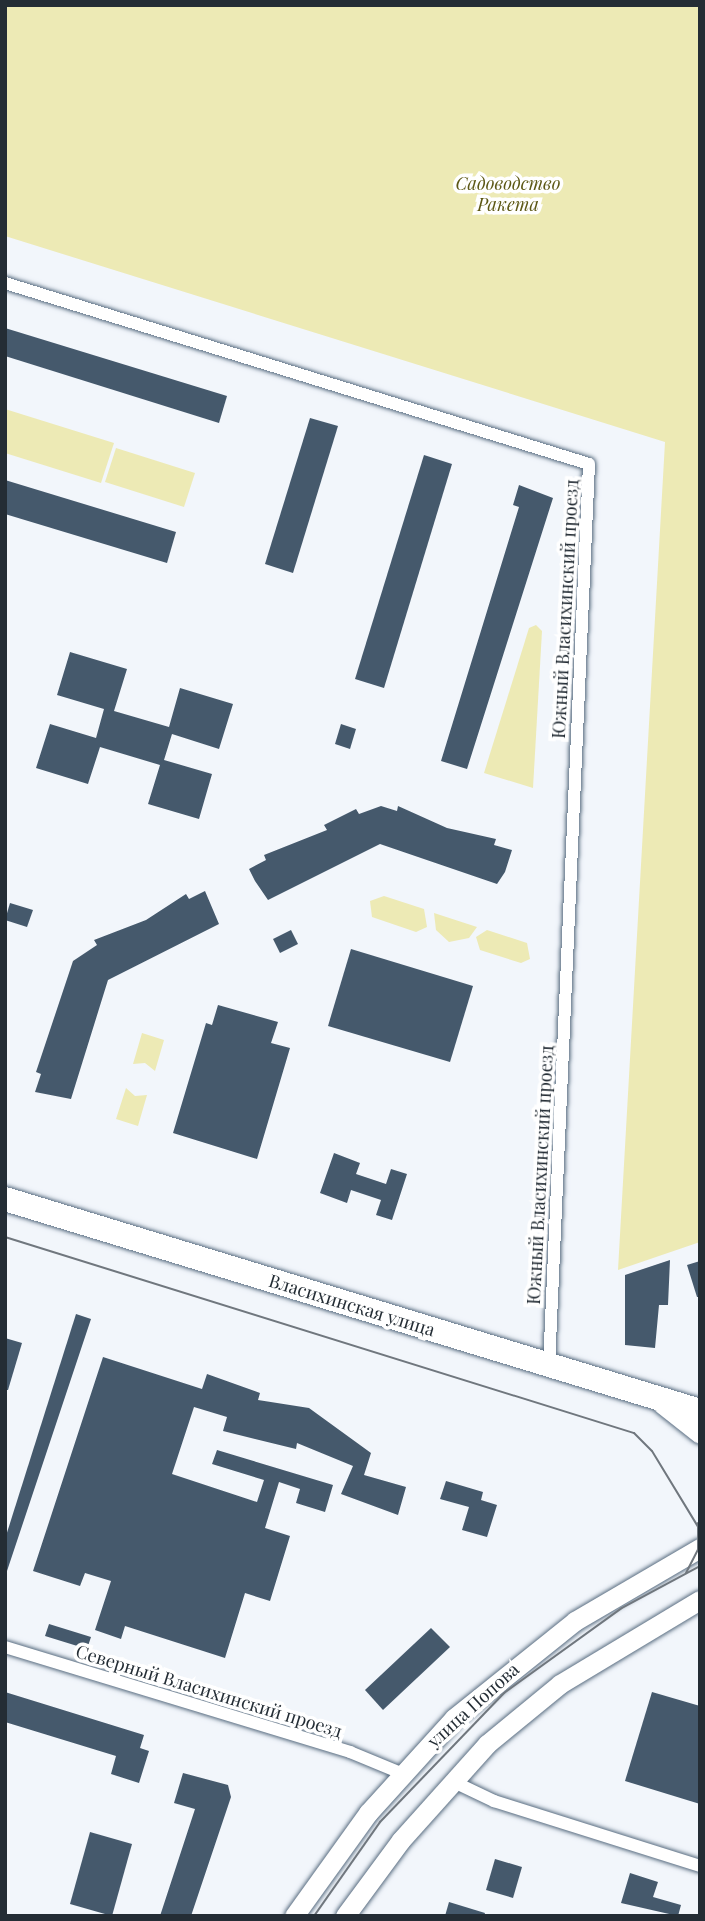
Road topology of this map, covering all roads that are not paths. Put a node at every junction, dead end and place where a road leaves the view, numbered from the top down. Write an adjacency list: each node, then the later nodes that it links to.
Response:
1 (5, 282): 3 (street, Южный Власихинский проезд)
2 (5, 1199): 3 (highway, Власихинская улица)
3 (549, 1366): 4 (highway, Власихинская улица)
4 (653, 1397): 5 (highway, Власихинская улица); 6 (main road)
5 (700, 1410)
6 (700, 1434)
7 (700, 1548): 10 (main road, улица Попова)
8 (700, 1600): 11 (main road)
9 (5, 1647): 10 (street, Северный Власихинский проезд)
10 (401, 1773): 13 (main road, улица Попова)
11 (452, 1780): 12 (street); 14 (main road)
12 (700, 1866)
13 (294, 1916)
14 (345, 1916)

